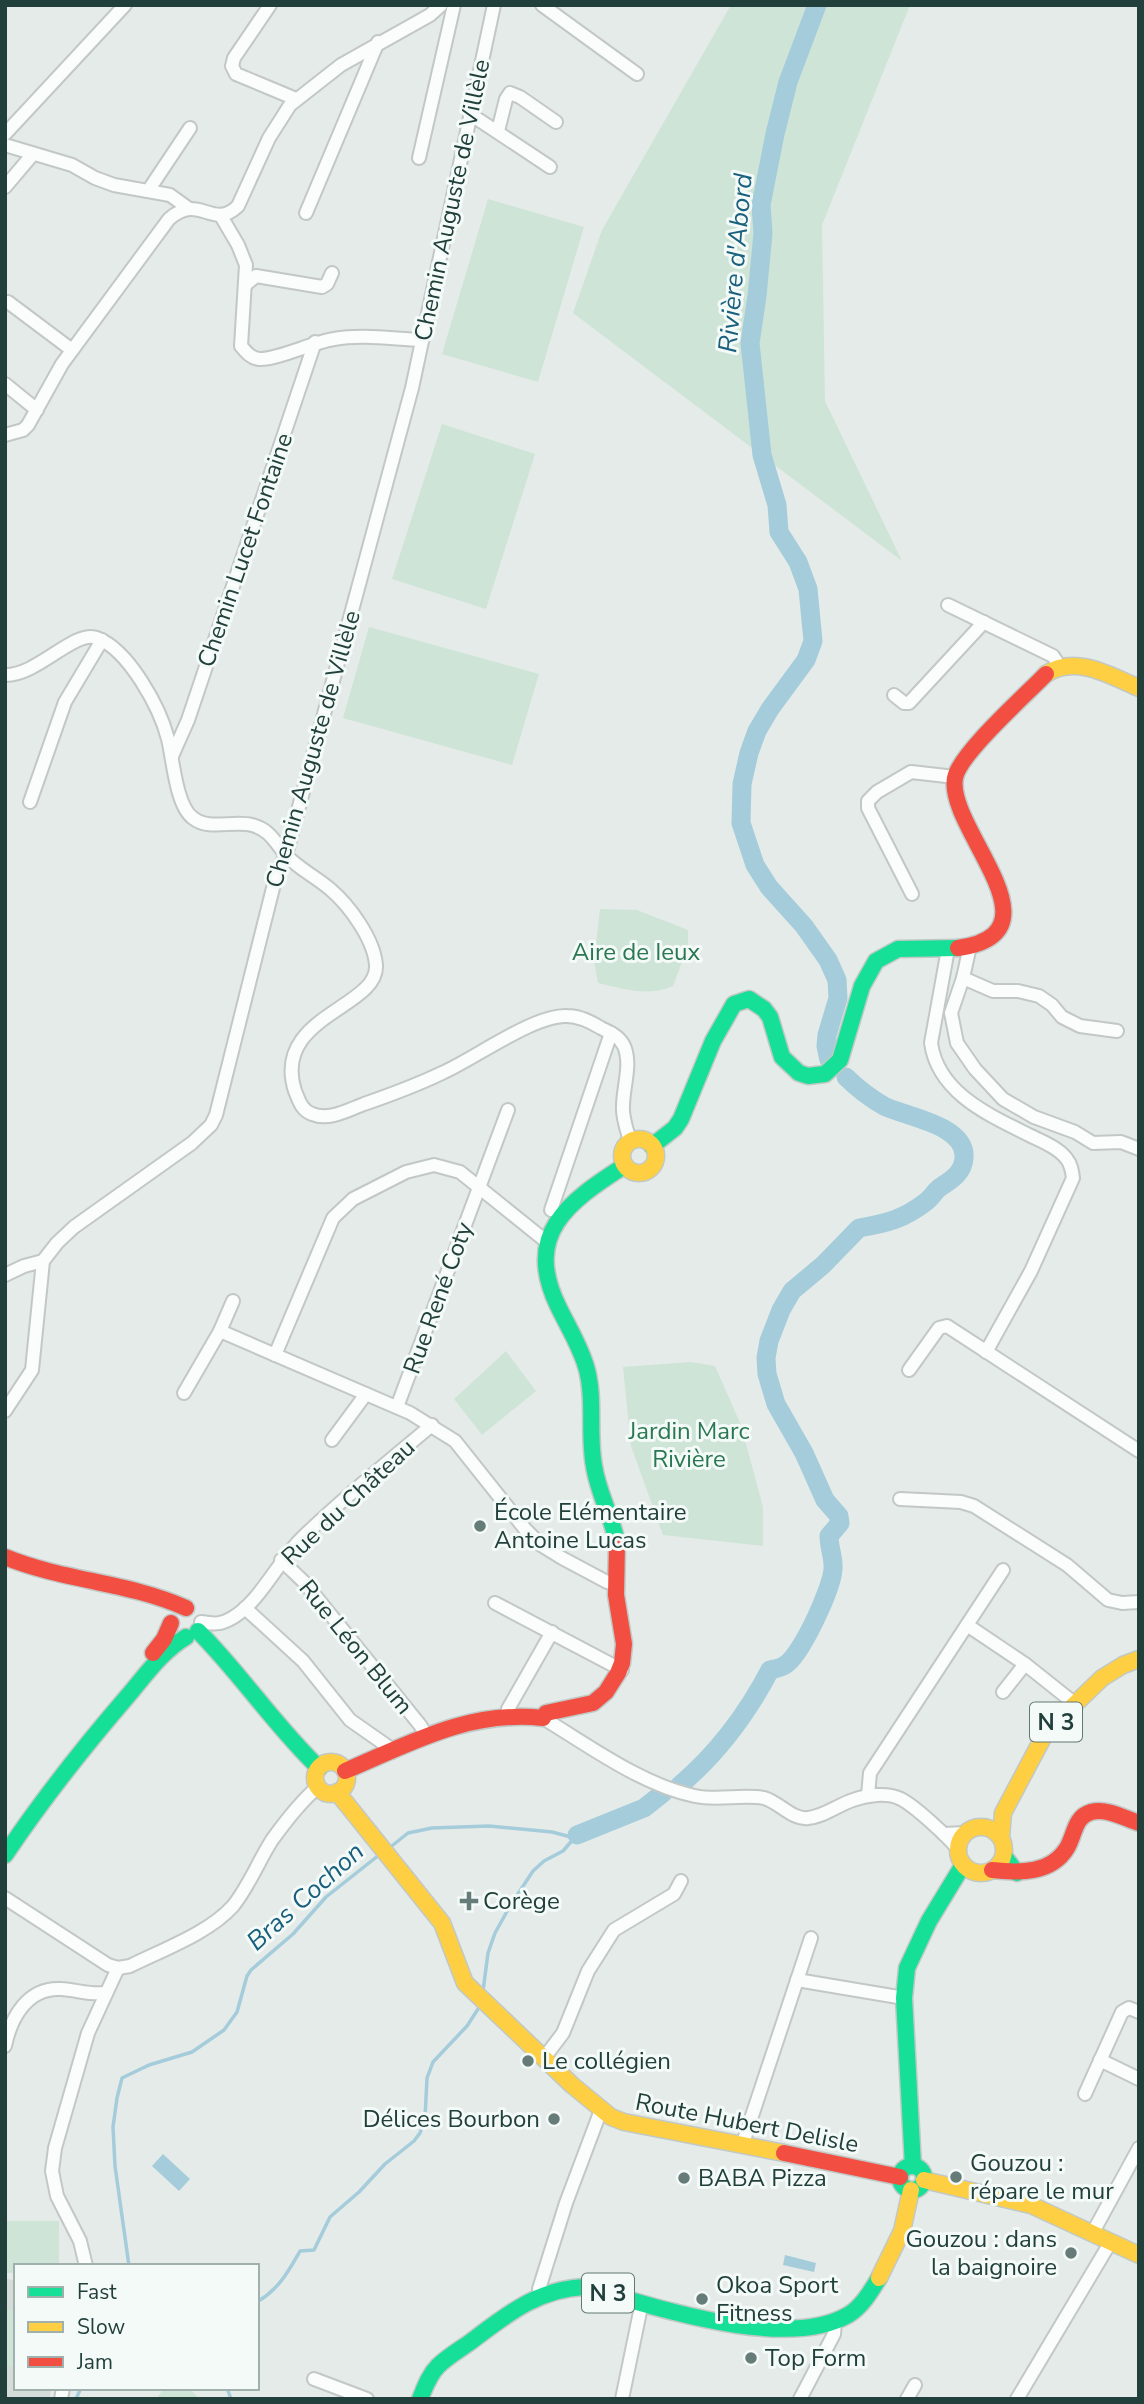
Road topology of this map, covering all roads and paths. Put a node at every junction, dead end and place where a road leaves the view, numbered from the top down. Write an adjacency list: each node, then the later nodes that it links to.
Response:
1 (125, 5): 14 (street)
2 (270, 5): 9 (street)
3 (441, 5): 7 (street)
4 (454, 5): 17 (street)
5 (494, 5): 10 (street, Chemin Auguste de Villèle)
6 (542, 5): 8 (street)
7 (379, 42): 9 (street); 22 (street)
8 (637, 74)
9 (296, 99): 23 (street)
10 (470, 114): 13 (street); 27 (street, Chemin Auguste de Villèle)
11 (556, 122): 13 (street)
12 (190, 128): 20 (street)
13 (498, 131): 18 (street)
14 (5, 134)
15 (5, 145): 16 (street)
16 (33, 155): 19 (street); 20 (street)
17 (419, 158)
18 (550, 167)
19 (5, 187)
20 (148, 191): 21 (street)
21 (188, 208): 23 (street); 29 (street)
22 (306, 213)
23 (221, 216): 25 (street)
24 (332, 273): 25 (street)
25 (246, 285): 28 (street)
26 (5, 303): 29 (street)
27 (422, 340): 28 (street); 43 (street, Chemin Auguste de Villèle)
28 (314, 342): 40 (street, Chemin Lucet Fontaine)
29 (72, 350): 31 (street)
30 (5, 384): 31 (street)
31 (37, 410): 32 (street)
32 (5, 435)
33 (948, 605): 34 (street)
34 (984, 622): 36 (street); 39 (street)
35 (102, 640): 37 (street); 40 (street); 42 (street)
36 (1059, 665): 38 (main road); 41 (main road)
37 (5, 675)
38 (1139, 688)
39 (894, 695)
40 (172, 756): 43 (street)
41 (955, 776): 44 (street); 45 (main road)
42 (30, 802)
43 (286, 855): 49 (street); 58 (street, Chemin Auguste de Villèle)
44 (912, 894)
45 (970, 946): 46 (main road); 47 (street)
46 (948, 949): 52 (main road); 62 (street)
47 (963, 978): 48 (street); 53 (street)
48 (1117, 1031)
49 (611, 1033): 51 (street); 56 (street)
50 (508, 1110): 55 (street, Rue René Coty)
51 (630, 1141): 52 (main road); 54 (main road)
52 (652, 1146): 54 (main road)
53 (1139, 1149)
54 (624, 1166): 57 (main road)
55 (479, 1189): 57 (street, Rue René Coty); 63 (street, Rue René Coty); 67 (street, Rue René Coty)
56 (551, 1210)
57 (550, 1235): 76 (main road)
58 (43, 1261): 59 (street); 68 (street)
59 (5, 1275)
60 (233, 1301): 61 (street)
61 (220, 1331): 63 (street); 65 (street)
62 (986, 1352): 64 (street); 71 (street)
63 (275, 1355): 66 (street)
64 (909, 1370)
65 (184, 1393)
66 (366, 1394): 67 (street); 70 (street)
67 (397, 1407): 69 (street)
68 (5, 1411)
69 (432, 1425): 74 (street, Rue du Château); 76 (street)
70 (332, 1440)
71 (1139, 1451)
72 (900, 1499): 78 (street)
73 (5, 1557): 77 (main road)
74 (281, 1560): 81 (street, Rue du Château); 93 (street, Rue Léon Blum)
75 (1003, 1570): 83 (street)
76 (615, 1584): 88 (main road)
77 (150, 1592): 80 (main road); 82 (main road)
78 (1139, 1602)
79 (495, 1603): 85 (street)
80 (186, 1608): 82 (main road); 84 (main road)
81 (245, 1608): 84 (street, Rue du Château); 94 (street)
82 (172, 1621): 84 (main road); 105 (main road)
83 (967, 1625): 87 (street); 99 (street)
84 (195, 1630): 95 (main road); 107 (main road)
85 (552, 1632): 88 (street); 91 (street)
86 (1139, 1659): 90 (main road, N 3)
87 (1025, 1664): 89 (street); 90 (street)
88 (621, 1670): 92 (main road)
89 (1003, 1692)
90 (1074, 1703): 100 (main road, N 3)
91 (507, 1716): 92 (main road); 93 (main road)
92 (543, 1718): 99 (street)
93 (426, 1736): 94 (main road)
94 (392, 1752): 96 (main road)
95 (319, 1768): 96 (main road); 97 (main road)
96 (345, 1771): 98 (main road)
97 (318, 1787): 98 (main road); 114 (street)
98 (337, 1793): 120 (main road, Route Hubert Delisle)
99 (869, 1796): 104 (street)
100 (1003, 1813): 102 (main road, N 3); 106 (main road, N 3)
101 (1139, 1824): 110 (main road)
102 (983, 1827): 103 (main road); 106 (main road)
103 (965, 1833): 104 (street); 109 (main road)
104 (944, 1834): 109 (street)
105 (5, 1836)
106 (1000, 1837): 108 (main road)
107 (5, 1855)
108 (1004, 1856): 109 (main road); 110 (main road)
109 (972, 1864): 110 (main road); 117 (main road, N 3)
110 (1017, 1873)
111 (681, 1881): 120 (street)
112 (5, 1898): 114 (street)
113 (811, 1938): 115 (street)
114 (118, 1968): 116 (street)
115 (797, 1980): 117 (street); 125 (street)
116 (105, 1993): 119 (street); 131 (street)
117 (904, 1998): 127 (main road, N 3)
118 (1139, 2012): 121 (street)
119 (5, 2046)
120 (544, 2058): 124 (main road, Route Hubert Delisle)
121 (1100, 2060): 122 (street); 123 (street)
122 (1139, 2079)
123 (1085, 2094)
124 (601, 2110): 125 (main road, Route Hubert Delisle); 132 (street)
125 (742, 2146): 127 (main road, Route Hubert Delisle)
126 (1139, 2148): 128 (street)
127 (908, 2177): 128 (main road); 134 (main road, N 3)
128 (1092, 2234): 129 (main road)
129 (1110, 2243): 130 (main road); 142 (street)
130 (1139, 2255)
131 (85, 2264)
132 (540, 2296): 133 (main road, N 3); 138 (main road, N 3)
133 (642, 2302): 134 (main road, N 3); 139 (street)
134 (835, 2322): 140 (street)
135 (314, 2379): 137 (street)
136 (915, 2385): 141 (street)
137 (367, 2399)
138 (420, 2399)
139 (622, 2399)
140 (800, 2399)
141 (907, 2399)
142 (1017, 2399)

